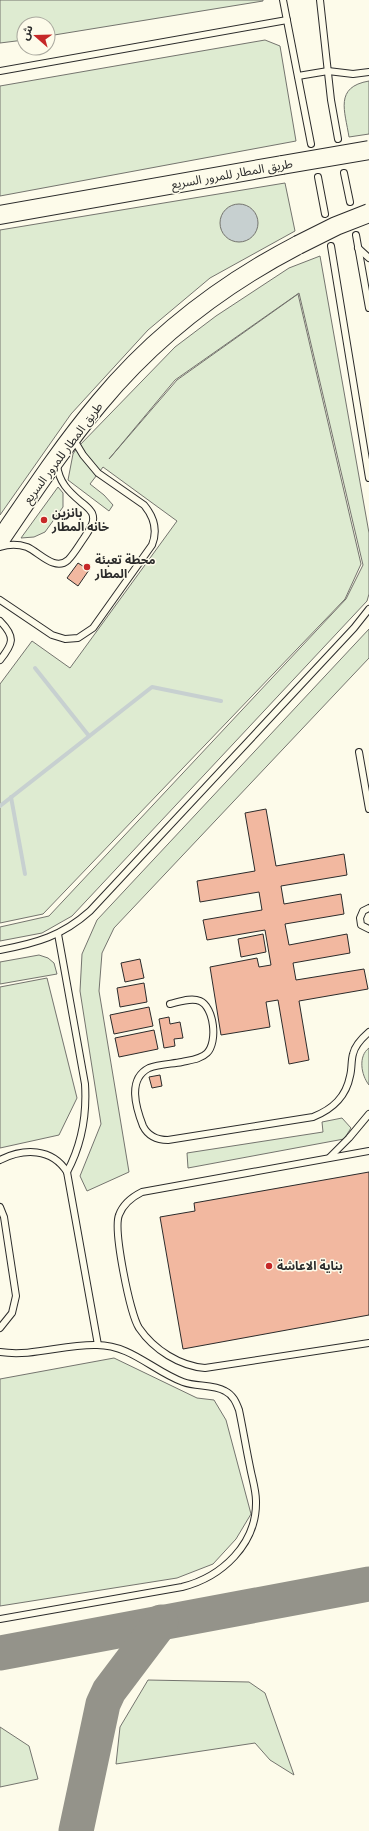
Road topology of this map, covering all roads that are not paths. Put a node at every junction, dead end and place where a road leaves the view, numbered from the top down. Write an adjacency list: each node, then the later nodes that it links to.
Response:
1 (283, 0): 3 (lane)
2 (320, 0): 5 (lane)
3 (287, 20): 4 (lane); 7 (lane)
4 (0, 71)
5 (328, 71): 6 (lane); 7 (lane); 8 (lane)
6 (369, 72)
7 (298, 76): 9 (lane)
8 (338, 139)
9 (311, 144)
10 (369, 150): 16 (main road, طريق المطار للمرور السريع, bridge)
11 (344, 173): 13 (lane)
12 (318, 178): 15 (lane)
13 (350, 202)
14 (369, 213): 22 (main road, طريق المطار للمرور السريع, bridge)
15 (325, 214)
16 (0, 215)
17 (356, 235): 19 (lane)
18 (331, 246): 24 (lane)
19 (358, 248): 20 (lane); 21 (lane)
20 (369, 258)
21 (369, 308)
22 (72, 436): 23 (main road, طريق المطار للمرور السريع); 27 (lane)
23 (57, 457): 25 (main road, طريق المطار للمرور السريع); 26 (lane)
24 (369, 478)
25 (0, 540)
26 (0, 546)
27 (0, 600)
28 (369, 609): 35 (lane)
29 (0, 621): 30 (lane)
30 (0, 660)
31 (359, 752): 32 (lane)
32 (369, 809)
33 (369, 908): 34 (lane)
34 (369, 929)
35 (58, 934): 36 (lane); 43 (lane)
36 (0, 950)
37 (170, 1004): 38 (lane)
38 (369, 1032)
39 (369, 1114): 41 (lane)
40 (369, 1151): 41 (lane)
41 (330, 1157): 46 (lane)
42 (0, 1160): 43 (lane)
43 (67, 1172): 47 (lane)
44 (0, 1207): 45 (lane)
45 (0, 1328)
46 (369, 1343)
47 (98, 1345): 48 (lane); 49 (lane)
48 (0, 1352)
49 (0, 1619)

